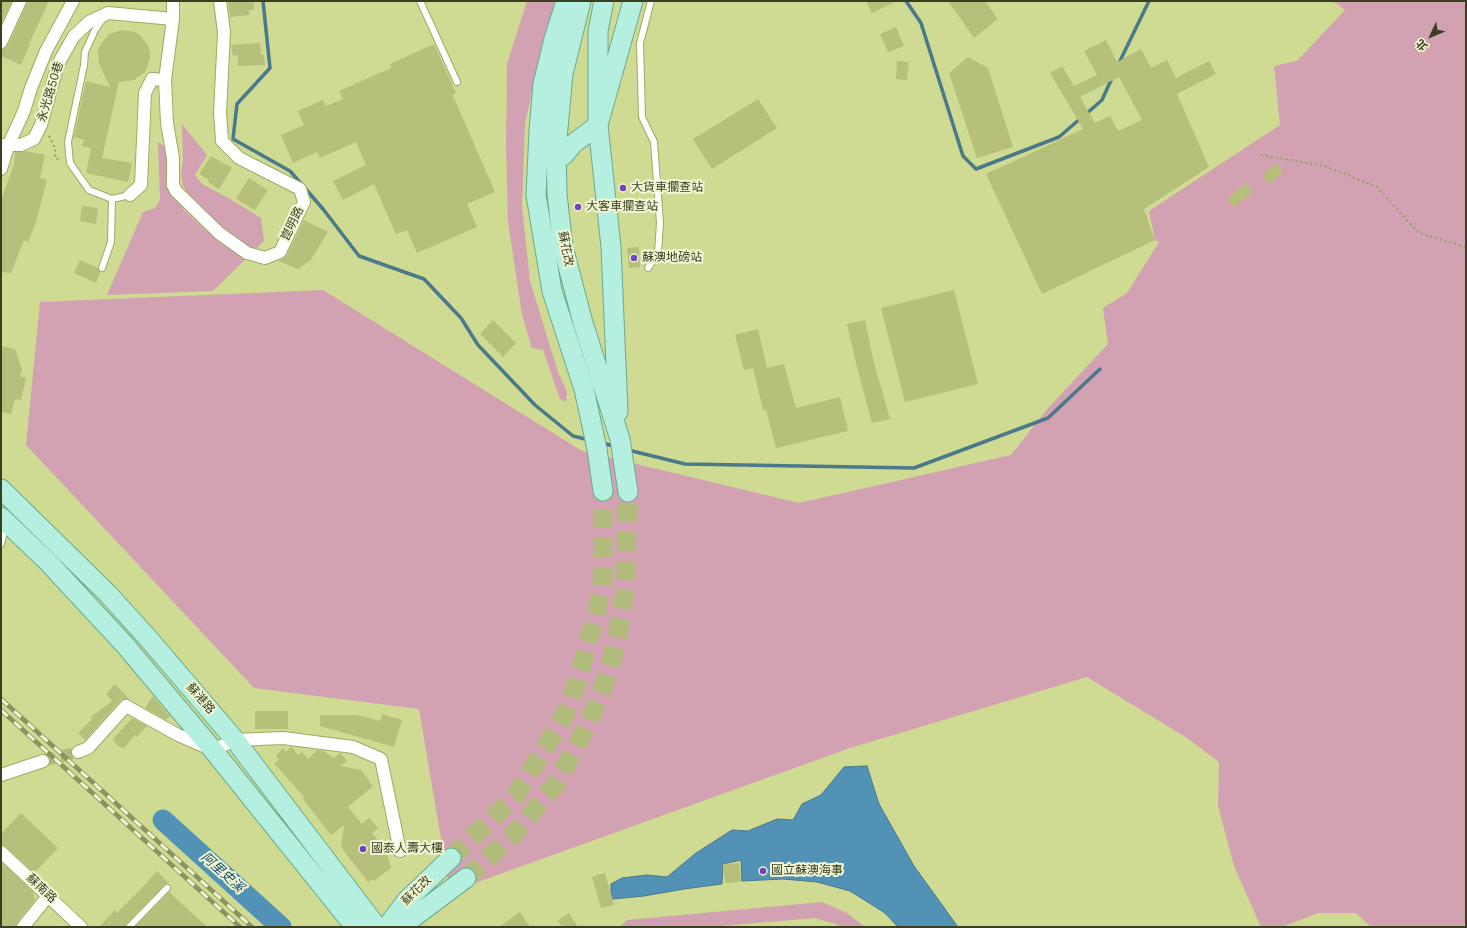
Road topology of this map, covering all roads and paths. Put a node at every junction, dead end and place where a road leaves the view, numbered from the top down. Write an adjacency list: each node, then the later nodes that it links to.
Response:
1 (20, 1): 13 (street)
2 (73, 1): 17 (street)
3 (173, 1): 12 (street)
4 (220, 1): 14 (street, 崑明路)
5 (420, 1): 15 (lane)
6 (566, 1): 28 (main road, 蘇花改)
7 (581, 1): 19 (main road); 26 (main road, 蘇花改)
8 (604, 1): 16 (main road)
9 (632, 1): 16 (main road)
10 (650, 1): 25 (lane)
11 (108, 13): 12 (street); 17 (street, 永光路50巷); 22 (lane)
12 (173, 19): 14 (street)
13 (1, 42)
14 (165, 80): 21 (street)
15 (456, 82)
16 (598, 125): 19 (main road); 26 (main road)
17 (5, 146): 20 (street)
18 (1261, 155): 23 (path)
19 (562, 156): 26 (main road)
20 (1, 169)
21 (130, 195): 22 (lane)
22 (112, 199): 24 (lane)
23 (1466, 247)
24 (102, 268)
25 (648, 268)
26 (620, 439): 29 (main road, 蘇花改)
27 (1, 489): 32 (main road, 蘇港路)
28 (603, 491)
29 (628, 492)
30 (4, 519): 31 (lane); 33 (main road, 蘇港路)
31 (1, 544)
32 (235, 740): 33 (street); 37 (street); 47 (main road, 蘇港路)
33 (213, 750): 34 (street); 46 (main road, 蘇港路)
34 (78, 752)
35 (43, 762): 36 (street)
36 (1, 775)
37 (400, 851)
38 (1, 852): 42 (street, 蘇南路)
39 (451, 858): 48 (main road, 蘇花改)
40 (466, 878): 49 (main road, 蘇花改)
41 (167, 888): 45 (lane)
42 (48, 896): 43 (street); 44 (street, 蘇南路)
43 (23, 927)
44 (81, 927)
45 (129, 927)
46 (355, 927)
47 (378, 927)
48 (387, 927)
49 (395, 927)

